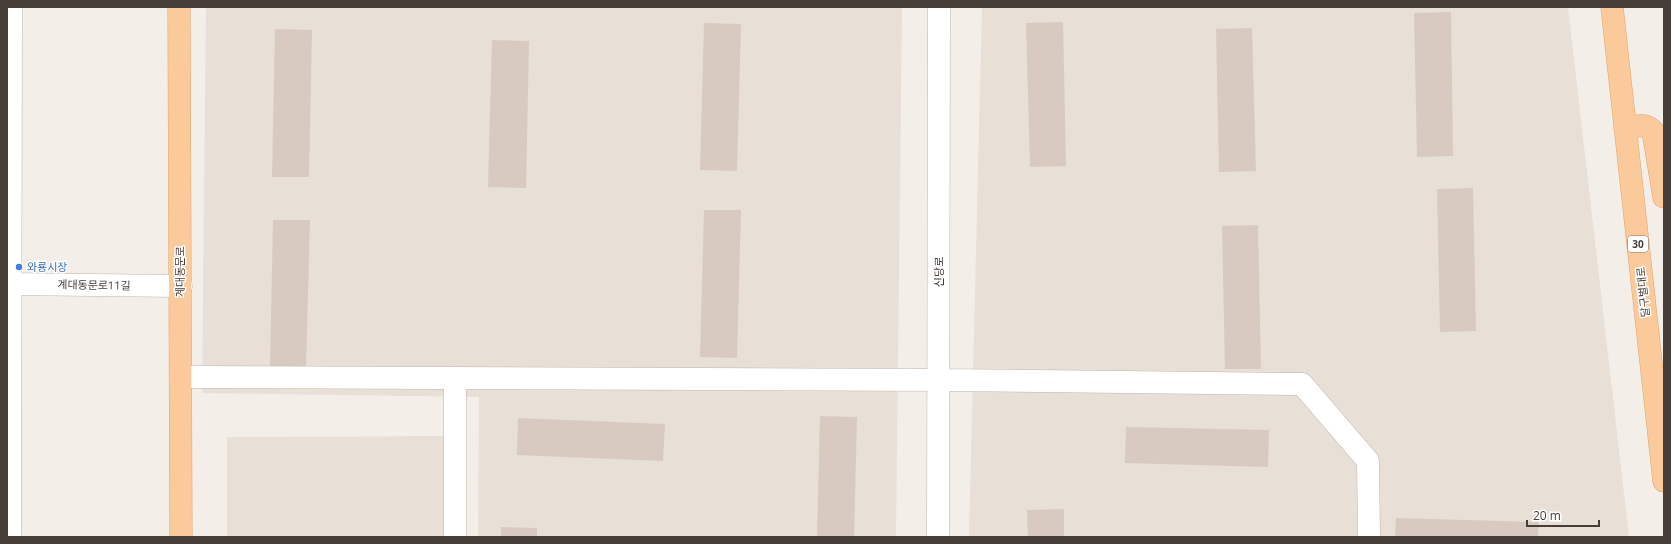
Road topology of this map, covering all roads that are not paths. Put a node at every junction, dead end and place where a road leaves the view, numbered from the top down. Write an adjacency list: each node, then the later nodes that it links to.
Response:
1 (11, 7): 6 (street)
2 (179, 7): 9 (main road, 계대동문로)
3 (939, 7): 12 (street, 신당로)
4 (1612, 7): 5 (main road, 달구벌대로 / 30)
5 (1625, 128): 7 (main road); 14 (main road, 달구벌대로 / 30)
6 (9, 130): 8 (street)
7 (1664, 197)
8 (9, 284): 9 (street, 계대동문로11길); 13 (street)
9 (181, 286): 10 (main road, 계대동문로)
10 (181, 377): 11 (street); 16 (main road, 계대동문로)
11 (455, 378): 12 (street); 17 (street)
12 (939, 380): 18 (street, 신당로); 19 (street)
13 (9, 451): 15 (street)
14 (1664, 481)
15 (10, 537)
16 (181, 537)
17 (455, 537)
18 (938, 537)
19 (1369, 537)

